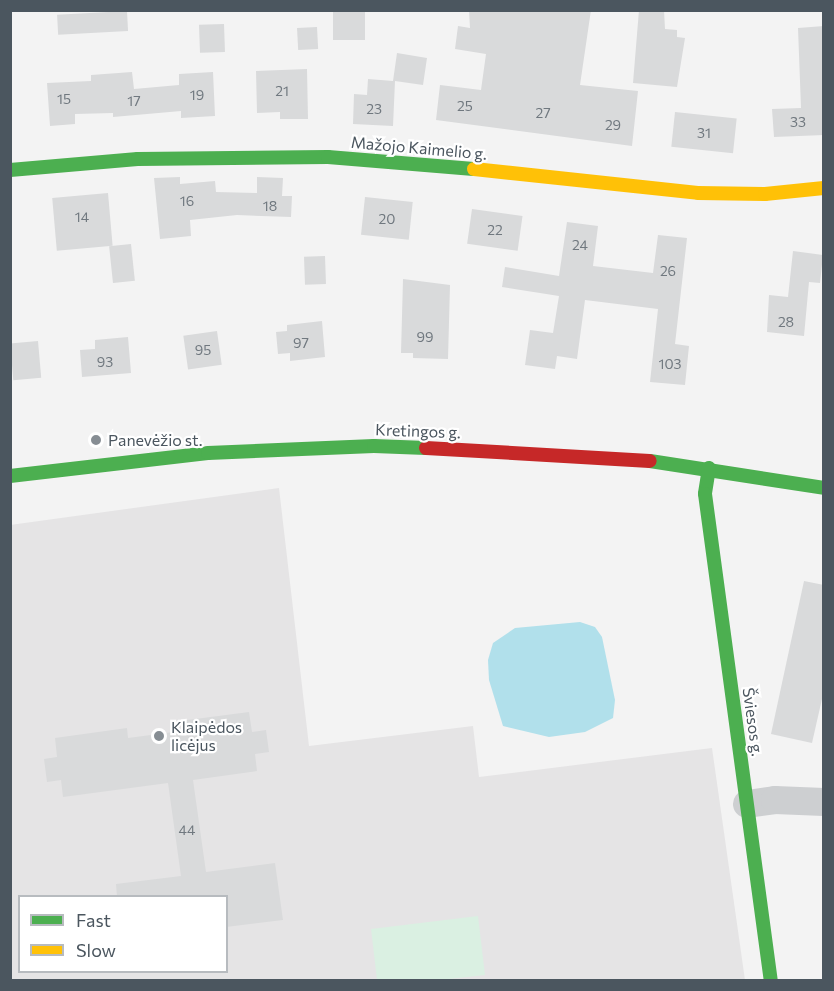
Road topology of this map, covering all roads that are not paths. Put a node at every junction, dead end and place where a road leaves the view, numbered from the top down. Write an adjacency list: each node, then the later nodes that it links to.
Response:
1 (10, 170): 2 (street, Mažojo Kaimelio g.)
2 (824, 188)
3 (709, 468): 4 (street, Kretingos g.); 5 (street, Kretingos g.); 7 (street, Šviesos g.)
4 (10, 476)
5 (824, 488)
6 (824, 802): 7 (street)
7 (747, 804): 8 (street, Šviesos g.)
8 (771, 981)

